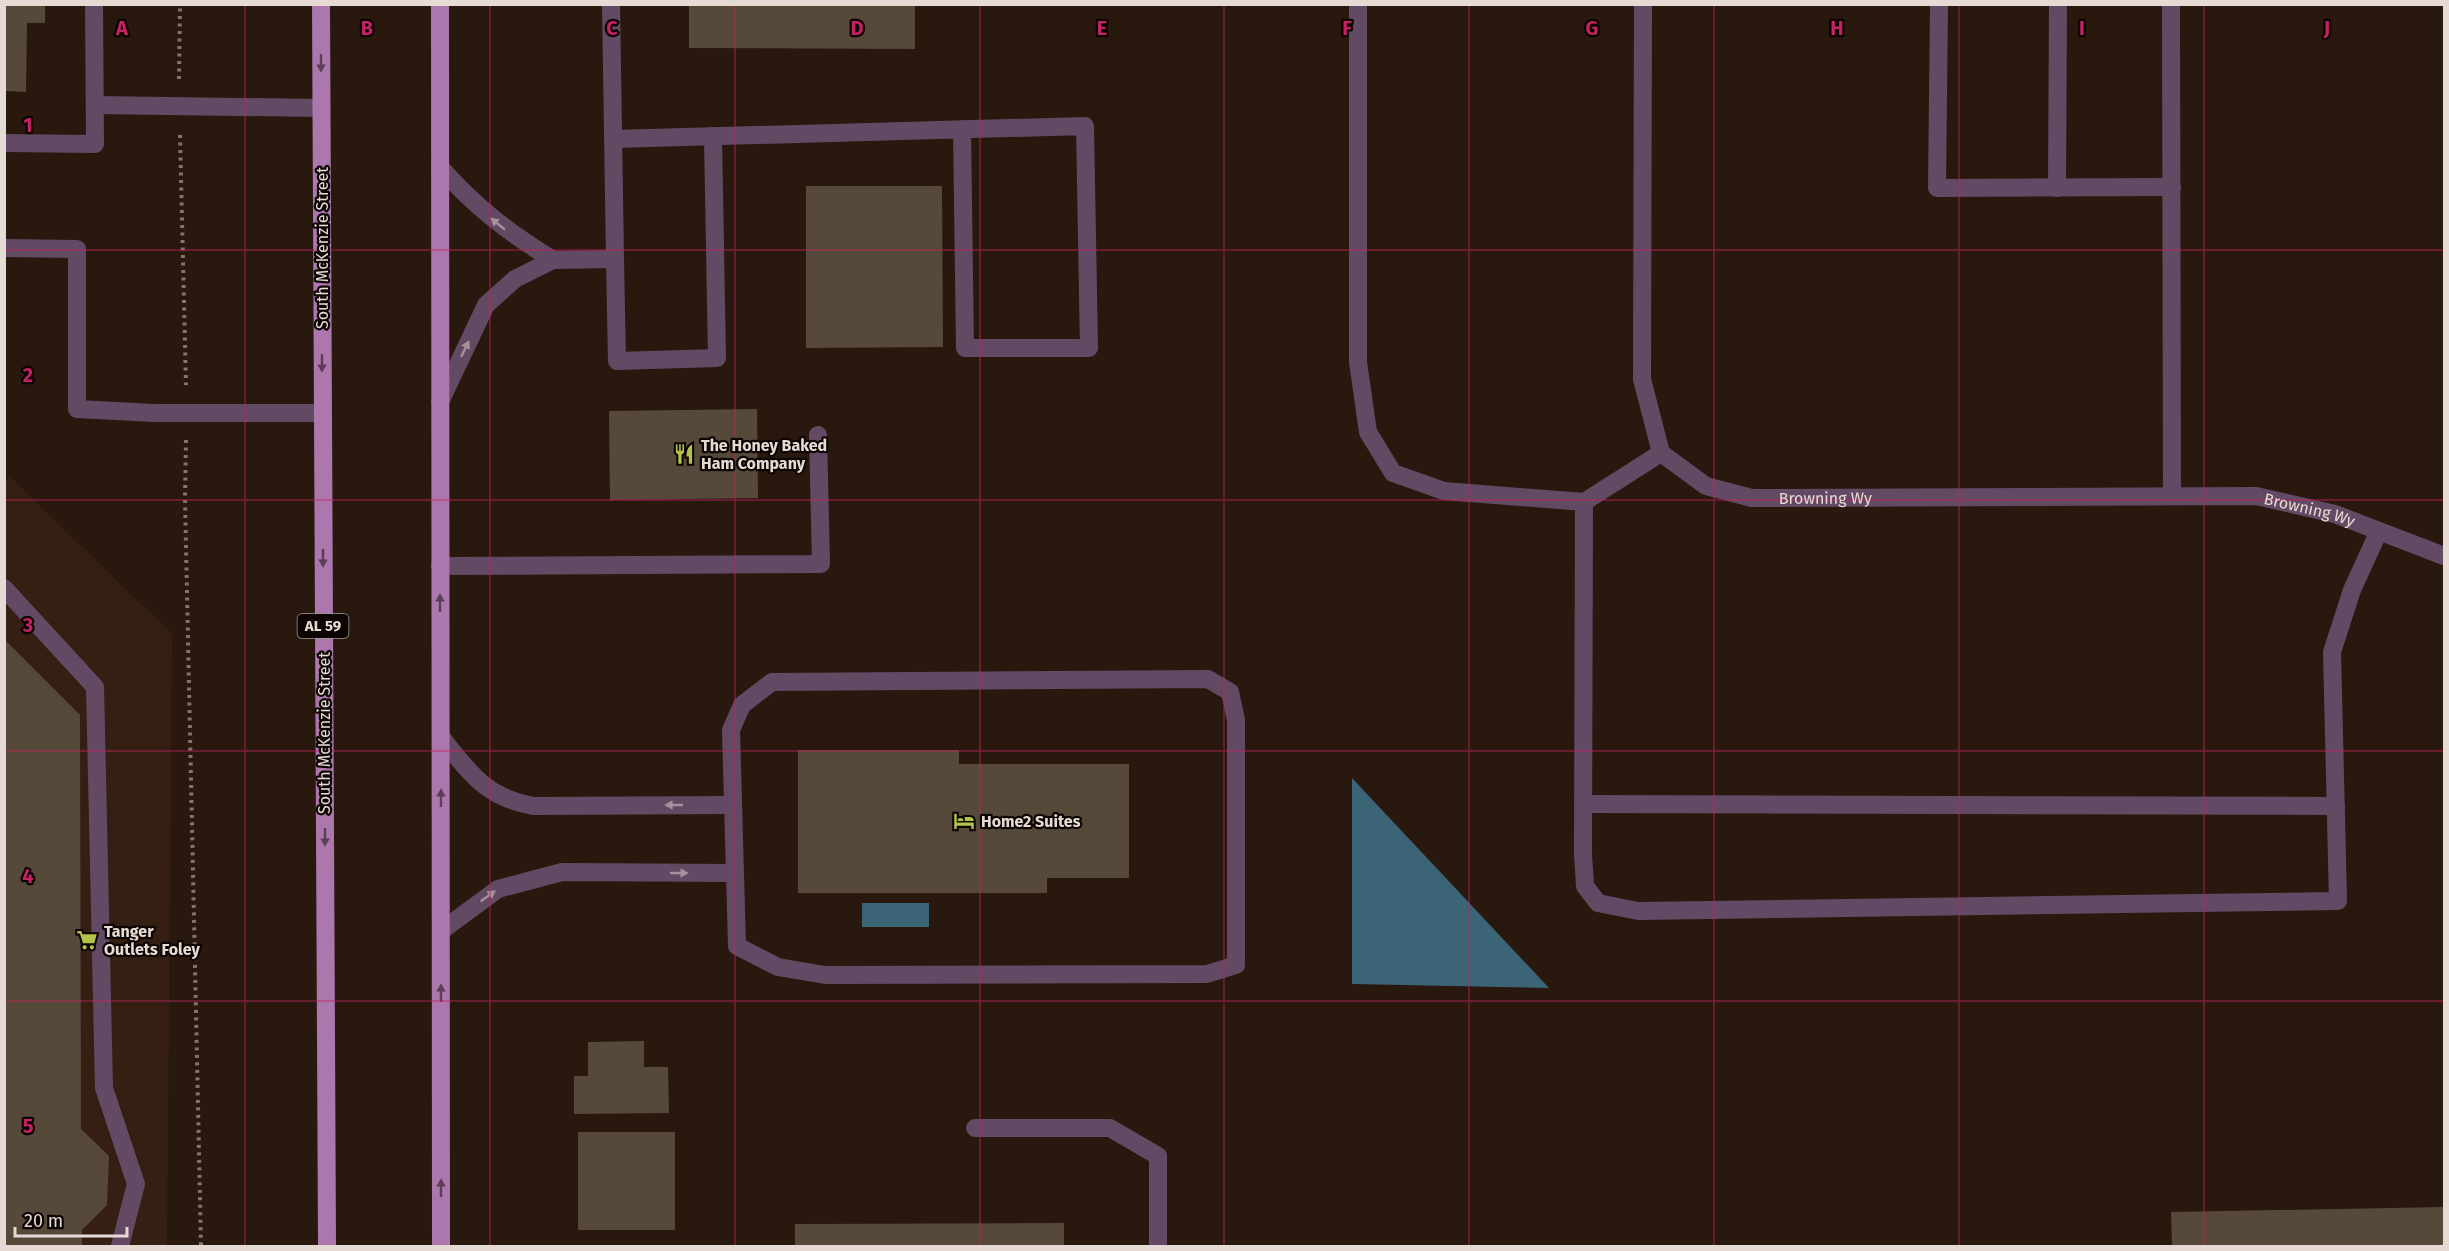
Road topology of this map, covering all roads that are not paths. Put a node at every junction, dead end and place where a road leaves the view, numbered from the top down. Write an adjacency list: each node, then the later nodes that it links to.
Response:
1 (94, 4): 10 (street)
2 (321, 4): 11 (main road, South McKenzie Street / AL 59, one-way to 11)
3 (440, 4): 16 (main road)
4 (611, 4): 14 (street)
5 (1358, 4): 27 (street)
6 (1643, 4): 25 (street)
7 (1939, 4): 18 (street)
8 (2058, 4): 18 (street)
9 (2171, 4): 17 (street)
10 (95, 105): 11 (street); 15 (street)
11 (321, 108): 23 (main road, South McKenzie Street / AL 59, one-way to 23)
12 (962, 129): 12 (street); 13 (street)
13 (714, 136): 14 (street); 20 (street)
14 (614, 139): 20 (street)
15 (4, 143)
16 (440, 167): 21 (street, one-way to 16); 22 (main road)
17 (2172, 187): 18 (street); 26 (street)
18 (2057, 188)
19 (4, 248): 23 (street)
20 (615, 259): 21 (street)
21 (553, 260): 22 (street, one-way to 21)
22 (440, 402): 30 (main road)
23 (322, 413): 40 (main road, South McKenzie Street / AL 59, one-way to 40)
24 (818, 435): 30 (street)
25 (1661, 453): 26 (street, Browning Wy); 27 (street)
26 (2172, 496): 28 (street, Browning Wy)
27 (1584, 502): 33 (street)
28 (2379, 531): 29 (street, Browning Wy); 35 (street)
29 (2445, 556)
30 (440, 566): 32 (main road, one-way to 30)
31 (4, 588): 39 (street)
32 (441, 737): 34 (street, one-way to 32); 37 (main road, one-way to 32)
33 (1584, 804): 35 (street); 35 (street)
34 (733, 805): 36 (street); 36 (street)
35 (2336, 806)
36 (735, 873): 37 (street, one-way to 36)
37 (441, 931): 41 (main road, one-way to 37)
38 (975, 1128): 42 (street)
39 (120, 1246)
40 (327, 1246)
41 (441, 1246)
42 (1158, 1246)

